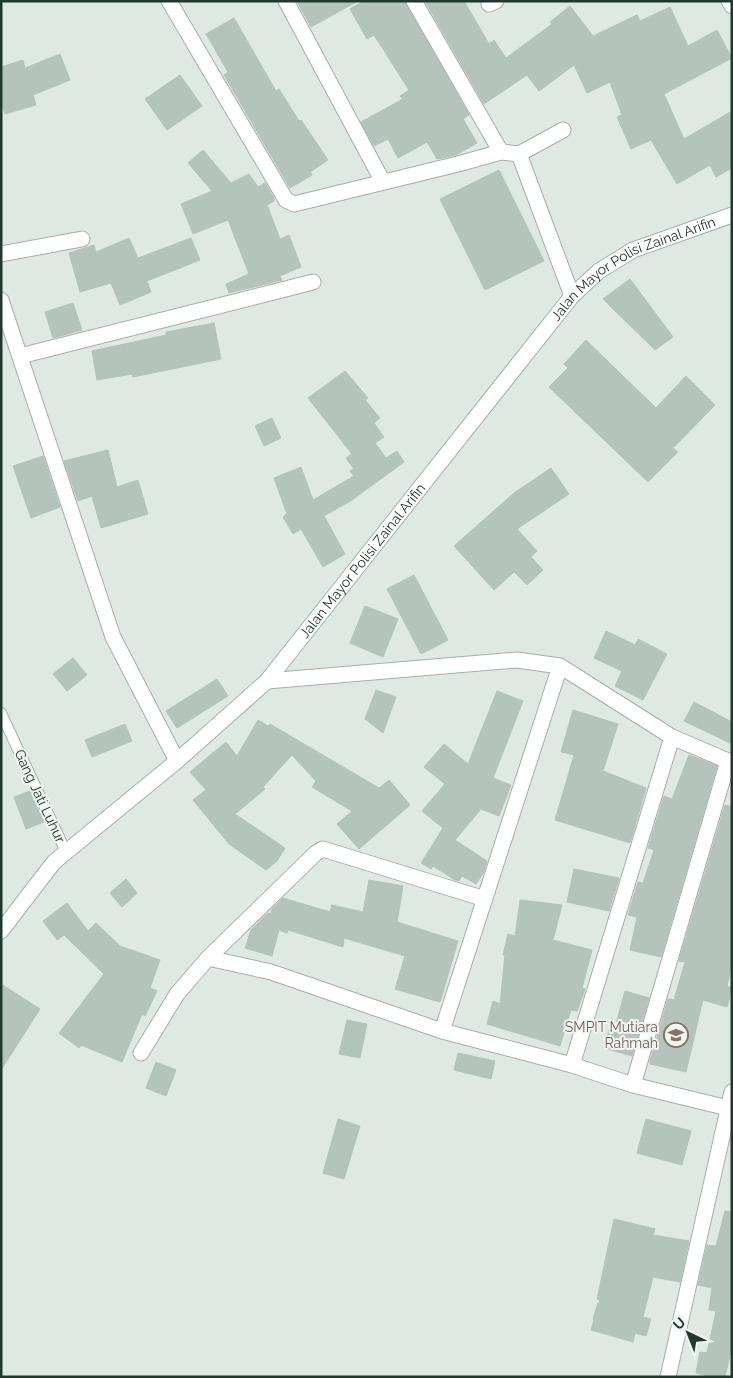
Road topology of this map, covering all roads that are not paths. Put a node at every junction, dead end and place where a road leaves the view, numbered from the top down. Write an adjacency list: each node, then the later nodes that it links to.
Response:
1 (170, 1): 9 (street)
2 (286, 1): 9 (street)
3 (414, 1): 7 (street)
4 (729, 1): 5 (street)
5 (732, 6)
6 (563, 130): 8 (street)
7 (501, 152): 8 (street); 9 (street)
8 (519, 154): 14 (street)
9 (384, 182)
10 (732, 215): 14 (street, Jalan Mayor Polisi Zainal Arifin)
11 (82, 239): 12 (street)
12 (1, 254)
13 (313, 282): 16 (street)
14 (572, 296): 18 (street, Jalan Mayor Polisi Zainal Arifin)
15 (1, 300): 16 (street)
16 (20, 356): 21 (street)
17 (560, 666): 18 (street); 20 (street); 23 (street)
18 (267, 681): 21 (street, Jalan Mayor Polisi Zainal Arifin)
19 (1, 713): 22 (lane, Gang Jati Luhur)
20 (672, 737): 28 (street); 29 (street)
21 (177, 761): 22 (street, Jalan Mayor Polisi Zainal Arifin)
22 (66, 852): 24 (street, Jalan Mayor Polisi Zainal Arifin)
23 (485, 899): 25 (street); 26 (street)
24 (1, 931)
25 (208, 958): 26 (street); 27 (street)
26 (442, 1031): 28 (street)
27 (141, 1054)
28 (572, 1066): 29 (street)
29 (633, 1085): 31 (street)
30 (732, 1092): 31 (street)
31 (730, 1109): 32 (street)
32 (668, 1377)

